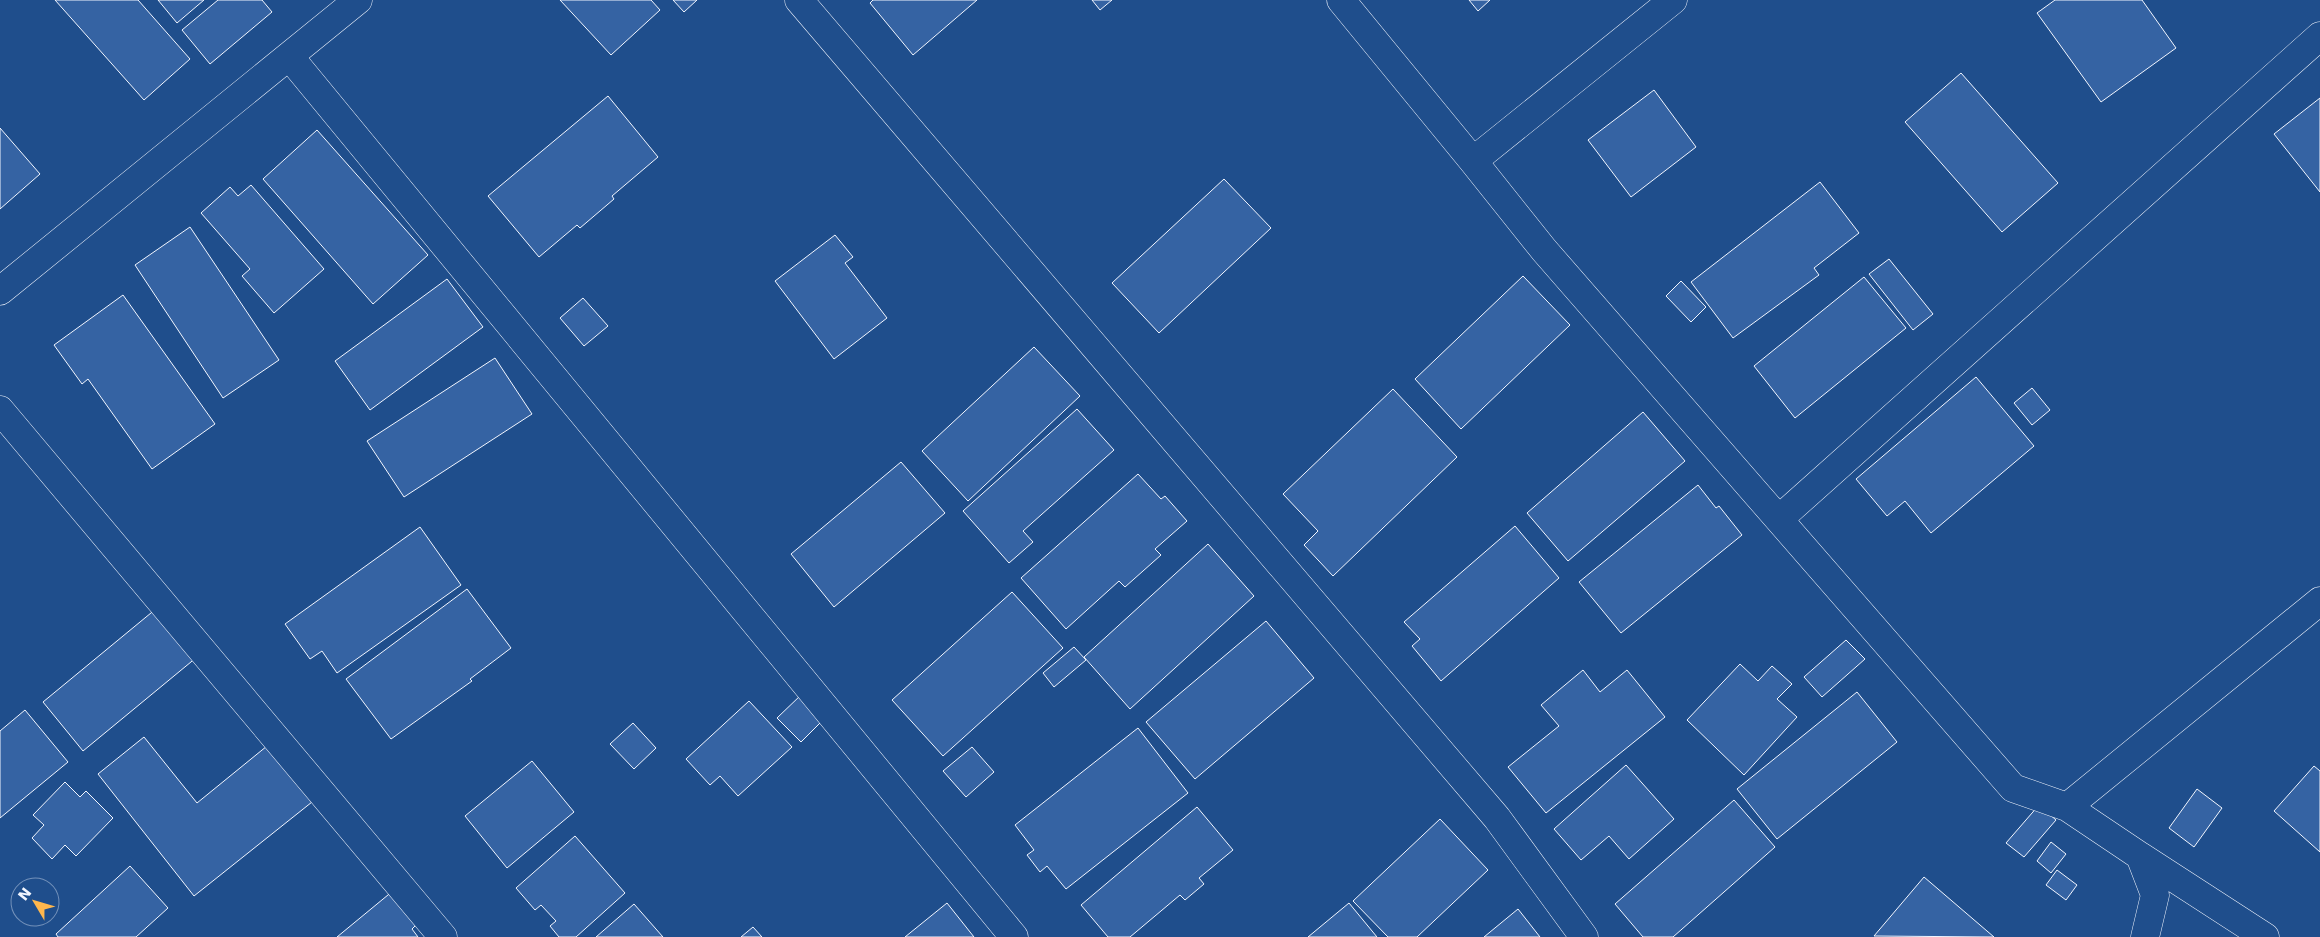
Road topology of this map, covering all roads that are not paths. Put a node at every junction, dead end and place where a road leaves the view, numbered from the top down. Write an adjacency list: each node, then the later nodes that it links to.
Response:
1 (358, 0): 6 (street)
2 (799, 0): 16 (street)
3 (1341, 0): 7 (street)
4 (1673, 0): 7 (street)
5 (2320, 36): 10 (street)
6 (289, 56): 8 (street); 15 (street)
7 (1473, 161): 10 (street)
8 (0, 292)
9 (0, 410): 14 (street)
10 (1779, 519): 12 (street)
11 (2320, 600): 12 (street)
12 (2067, 807): 13 (street)
13 (2140, 856): 17 (street); 18 (street)
14 (443, 937)
15 (1014, 937)
16 (1584, 937)
17 (2145, 937)
18 (2265, 937)

